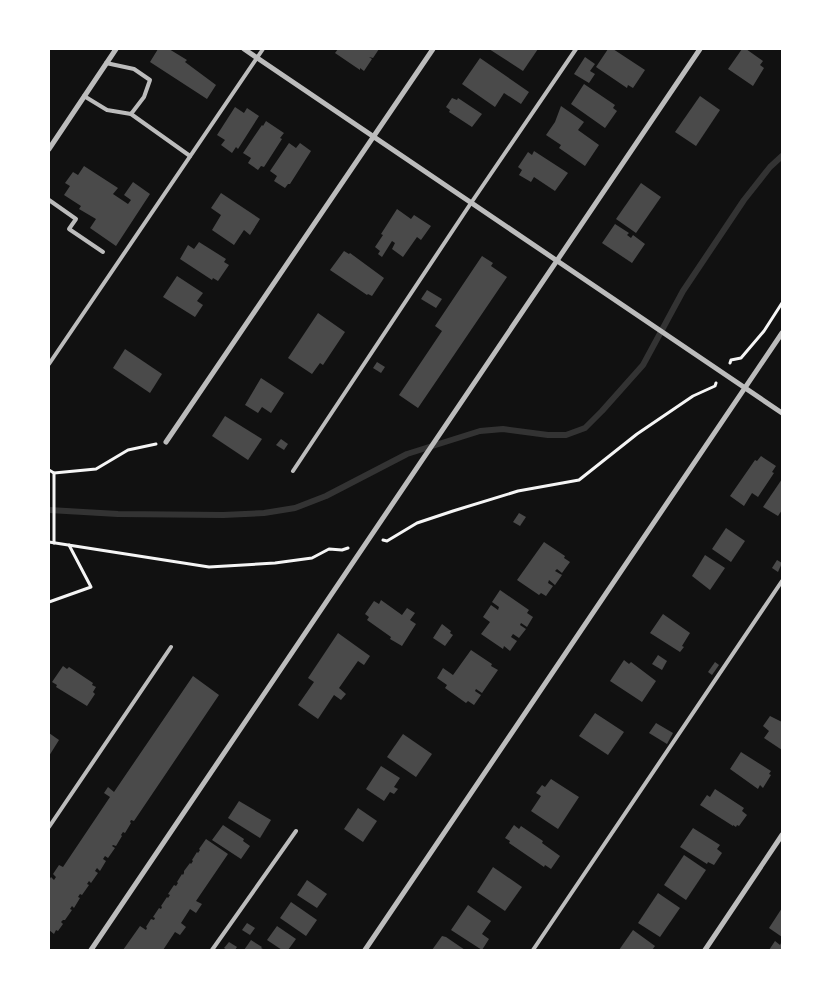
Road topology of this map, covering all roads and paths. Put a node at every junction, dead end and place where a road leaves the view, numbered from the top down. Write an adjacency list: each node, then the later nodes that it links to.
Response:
1 (116, 49): 8 (street)
2 (244, 49): 7 (street)
3 (263, 49): 7 (lane)
4 (433, 49): 11 (street)
5 (576, 49): 15 (lane)
6 (700, 49): 17 (street)
7 (257, 58): 11 (street); 13 (lane)
8 (106, 64): 9 (street); 10 (lane)
9 (84, 96): 10 (lane); 12 (street)
10 (131, 114): 13 (lane)
11 (373, 136): 15 (street); 25 (street)
12 (49, 149)
13 (190, 156): 21 (lane)
14 (49, 200): 16 (lane)
15 (471, 203): 17 (street); 27 (lane)
16 (103, 252)
17 (556, 261): 23 (street); 40 (street)
18 (782, 303): 20 (path)
19 (782, 334): 23 (street)
20 (732, 360)
21 (49, 364)
22 (715, 386): 29 (path)
23 (745, 388): 24 (street); 42 (street)
24 (782, 413)
25 (166, 442): 28 (path)
26 (49, 470): 28 (path)
27 (293, 471)
28 (54, 473): 31 (path)
29 (382, 539)
30 (49, 542): 31 (path)
31 (54, 543): 32 (path)
32 (68, 545): 33 (path); 35 (path)
33 (342, 550)
34 (782, 581): 43 (lane)
35 (49, 602)
36 (171, 647): 37 (lane)
37 (49, 827)
38 (296, 831): 41 (lane)
39 (782, 836): 44 (street)
40 (91, 950)
41 (212, 950)
42 (365, 950)
43 (533, 950)
44 (705, 950)

